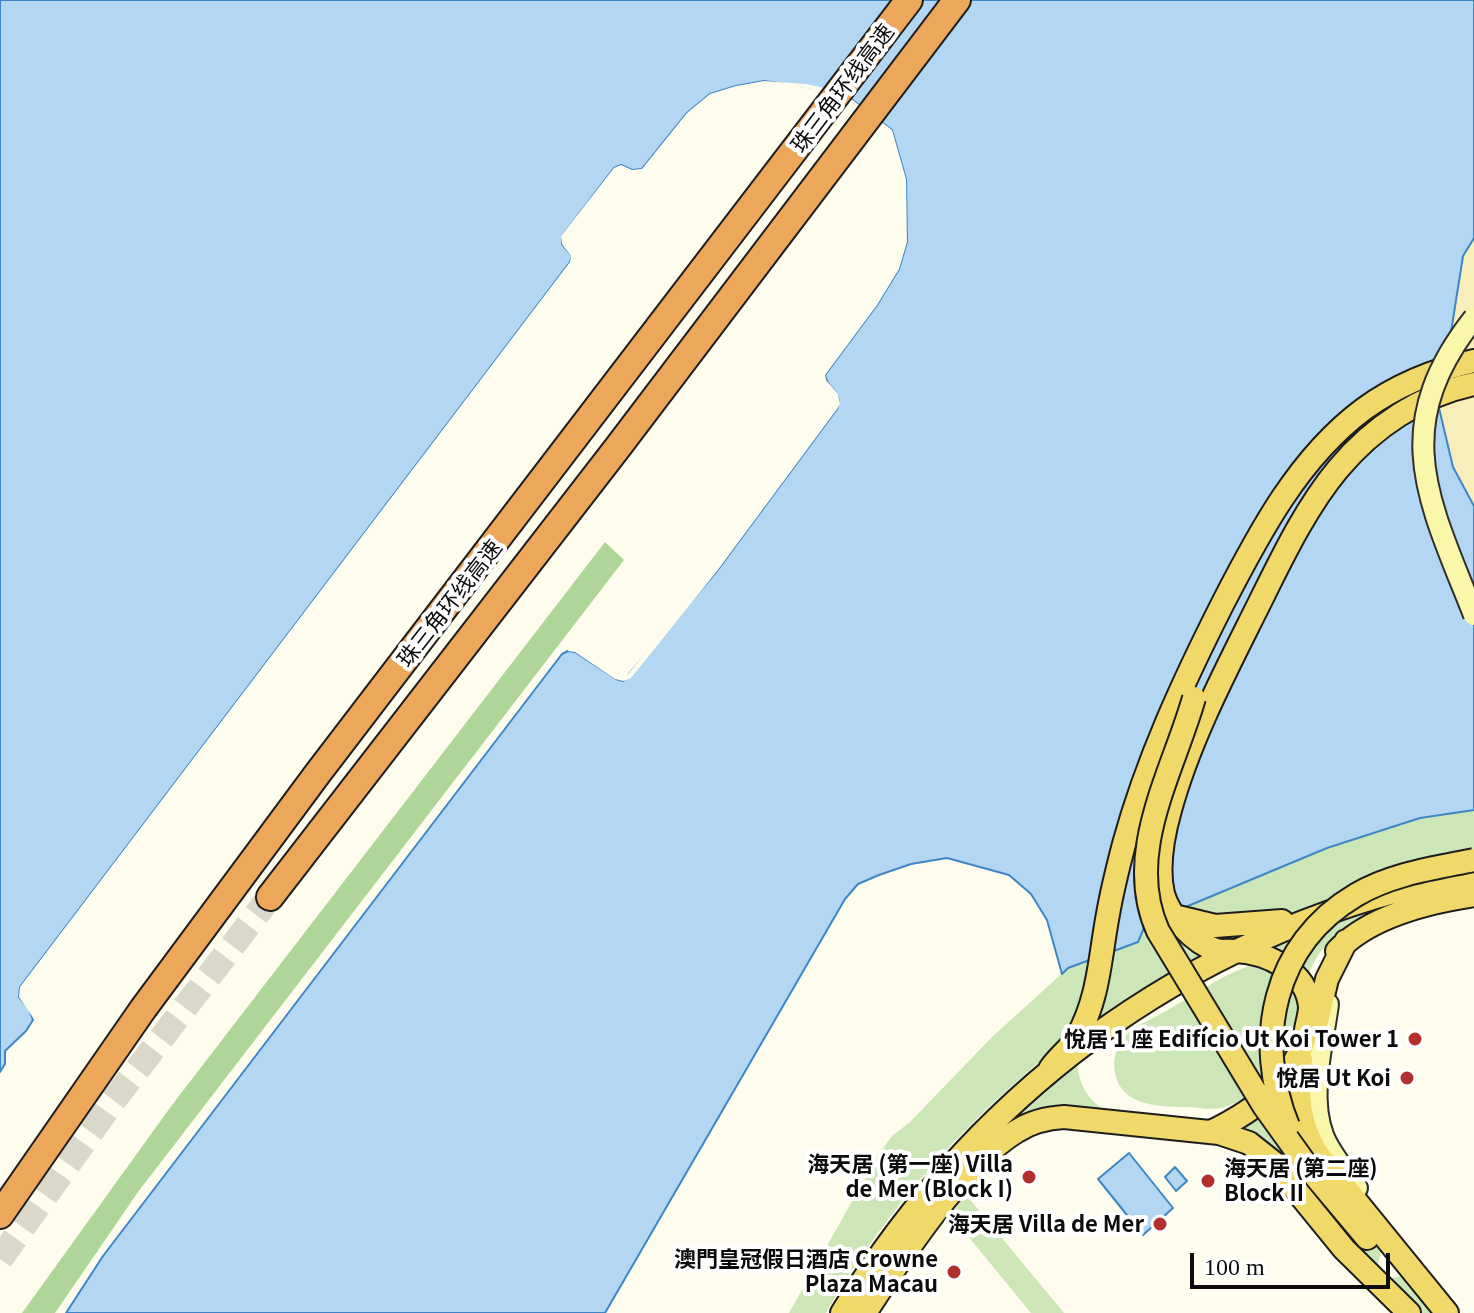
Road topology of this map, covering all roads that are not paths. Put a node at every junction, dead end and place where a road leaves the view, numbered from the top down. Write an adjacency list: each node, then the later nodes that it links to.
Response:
1 (909, 0): 22 (highway, 珠三角环线高速)
2 (957, 0): 11 (highway, 珠三角环线高速)
3 (1474, 318): 7 (main road, bridge)
4 (1474, 361): 6 (main road)
5 (1474, 384): 14 (main road)
6 (1229, 591): 19 (main road); 21 (main road, bridge)
7 (1474, 615)
8 (1474, 860): 21 (main road, bridge)
9 (1474, 873): 13 (main road)
10 (1474, 895): 15 (main road)
11 (270, 897)
12 (1474, 902): 23 (main road)
13 (1326, 912): 14 (main road); 16 (main road)
14 (1208, 934): 16 (main road)
15 (1346, 941): 17 (main road); 21 (main road)
16 (1235, 951): 17 (main road); 19 (main road)
17 (1310, 1009): 18 (main road)
18 (1302, 1051): 20 (main road); 21 (main road)
19 (1050, 1069): 24 (main road)
20 (1211, 1132): 25 (main road); 26 (main road)
21 (1313, 1161): 23 (main road); 27 (main road)
22 (0, 1215)
23 (1378, 1228): 28 (main road)
24 (842, 1313)
25 (865, 1313)
26 (1409, 1313)
27 (1429, 1313)
28 (1447, 1313)

